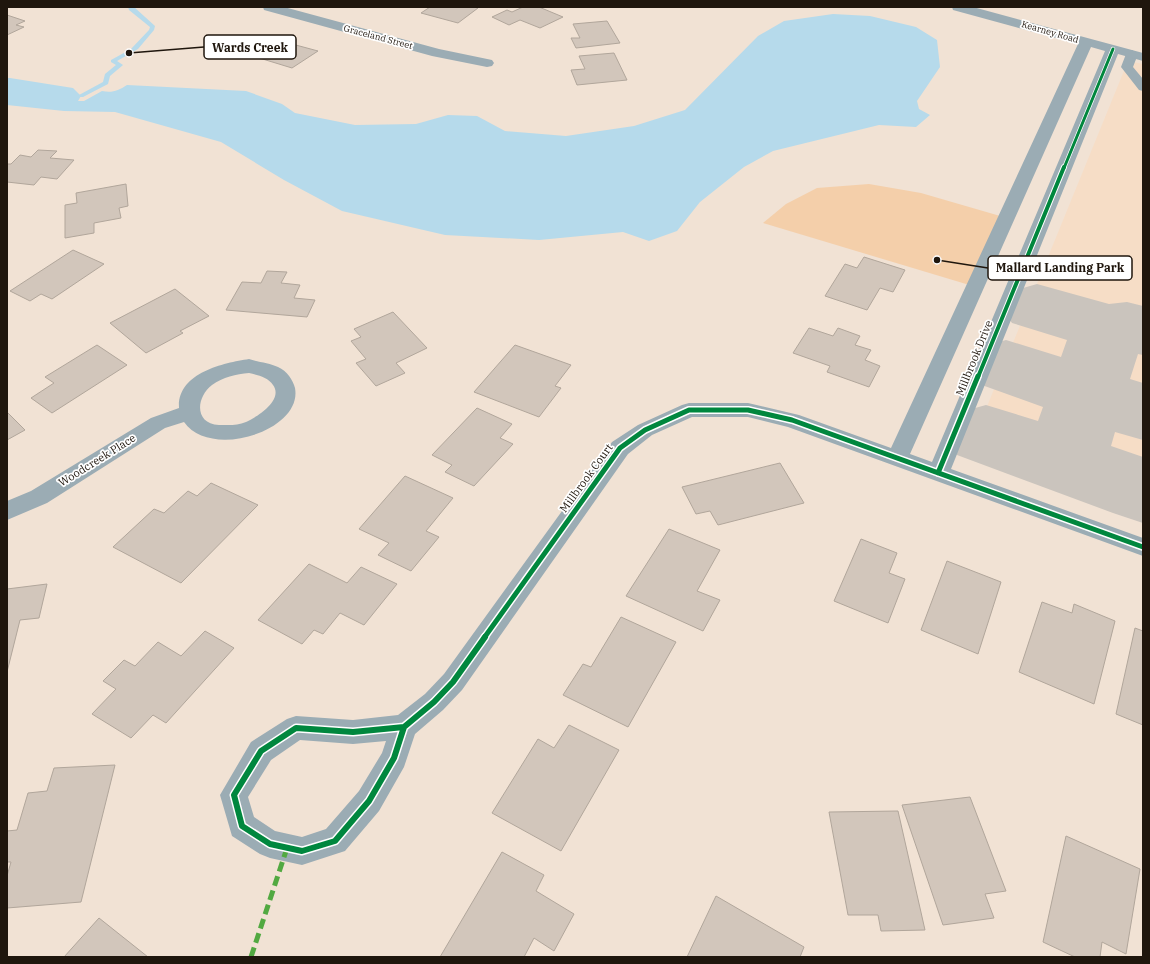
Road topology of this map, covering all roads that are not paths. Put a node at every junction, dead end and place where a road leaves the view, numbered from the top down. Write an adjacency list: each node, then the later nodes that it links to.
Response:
1 (269, 7): 6 (street, Graceland Street)
2 (958, 7): 3 (street, Kearney Road)
3 (1086, 42): 4 (street, Kearney Road); 9 (street)
4 (1113, 50): 5 (street, Kearney Road); 10 (street, Millbrook Drive)
5 (1138, 55): 7 (lane)
6 (487, 63)
7 (1143, 87)
8 (189, 412): 8 (street); 11 (street, Woodcreek Place)
9 (898, 458): 10 (street, Millbrook Court); 13 (street, Millbrook Court)
10 (938, 473): 12 (street)
11 (7, 511)
12 (1143, 547)
13 (404, 727): 13 (street)

